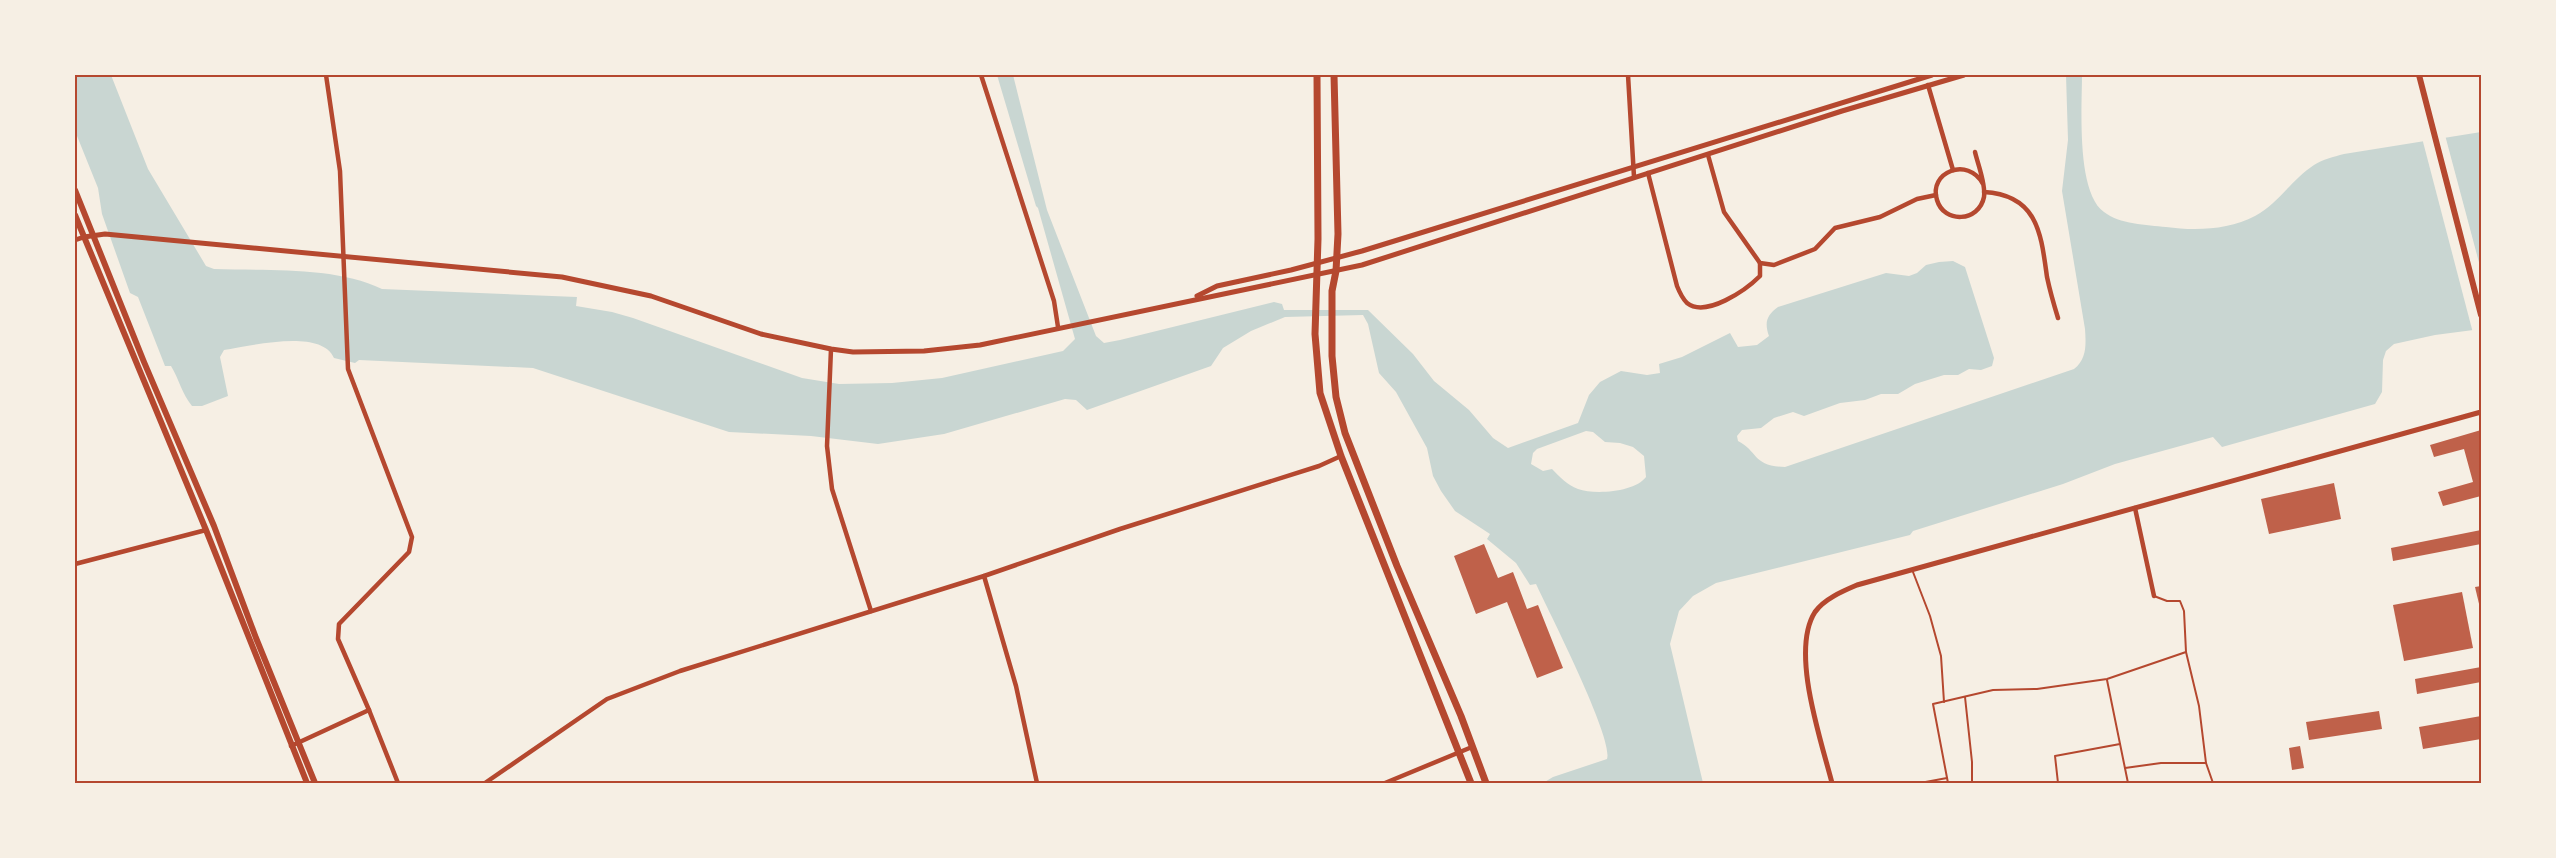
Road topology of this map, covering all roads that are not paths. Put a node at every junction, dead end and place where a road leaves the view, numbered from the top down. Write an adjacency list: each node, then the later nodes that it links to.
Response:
1 (326, 75): 24 (street)
2 (981, 75): 33 (street)
3 (1317, 75): 26 (main road)
4 (1334, 75): 25 (main road)
5 (1628, 75): 12 (street)
6 (1932, 75): 12 (street)
7 (1964, 75): 9 (street)
8 (2419, 75): 31 (main road)
9 (1928, 85): 11 (street); 13 (street)
10 (1975, 152): 16 (street)
11 (1708, 154): 14 (street); 27 (street)
12 (1634, 168): 15 (street); 25 (street)
13 (1953, 170): 16 (street); 19 (street)
14 (1648, 173): 15 (street); 27 (street)
15 (1634, 177): 28 (street)
16 (1983, 184): 18 (street)
17 (75, 190): 21 (main road)
18 (1984, 192): 19 (street); 32 (street)
19 (1936, 195): 27 (street)
20 (75, 215): 22 (main road)
21 (93, 236): 22 (street); 24 (street); 49 (main road)
22 (84, 237): 23 (street); 38 (main road)
23 (75, 240)
24 (344, 255): 34 (street); 48 (street)
25 (1336, 258): 26 (street); 28 (main road)
26 (1316, 263): 29 (main road); 30 (street)
27 (1760, 264)
28 (1336, 271): 29 (street); 52 (main road)
29 (1316, 275): 30 (street); 36 (main road)
30 (1193, 298): 33 (street)
31 (2481, 315)
32 (2058, 318)
33 (1058, 327): 34 (street)
34 (831, 349): 43 (street)
35 (2481, 412): 37 (street)
36 (1341, 456): 41 (street); 53 (main road)
37 (2135, 508): 40 (street); 42 (street)
38 (206, 530): 39 (street); 51 (main road)
39 (75, 564)
40 (1913, 570): 47 (lane); 65 (street)
41 (984, 576): 43 (street); 61 (street)
42 (2154, 596): 44 (lane)
43 (871, 611): 60 (street)
44 (2186, 652): 45 (lane); 54 (lane)
45 (2107, 679): 46 (lane); 50 (lane)
46 (1965, 697): 47 (lane); 68 (lane)
47 (1944, 702): 56 (lane)
48 (369, 710): 49 (street); 59 (street)
49 (300, 742): 51 (street); 58 (main road)
50 (2120, 744): 55 (lane); 69 (lane)
51 (291, 746): 57 (main road)
52 (1472, 747): 53 (street); 64 (main road)
53 (1459, 752): 62 (street); 63 (main road)
54 (2206, 763): 55 (lane); 71 (lane)
55 (2125, 768): 70 (lane)
56 (1947, 778): 66 (lane); 67 (lane)
57 (307, 783)
58 (315, 783)
59 (398, 783)
60 (485, 783)
61 (1037, 783)
62 (1385, 783)
63 (1471, 783)
64 (1486, 783)
65 (1832, 783)
66 (1920, 783)
67 (1948, 783)
68 (1972, 783)
69 (2058, 783)
70 (2128, 783)
71 (2213, 783)

